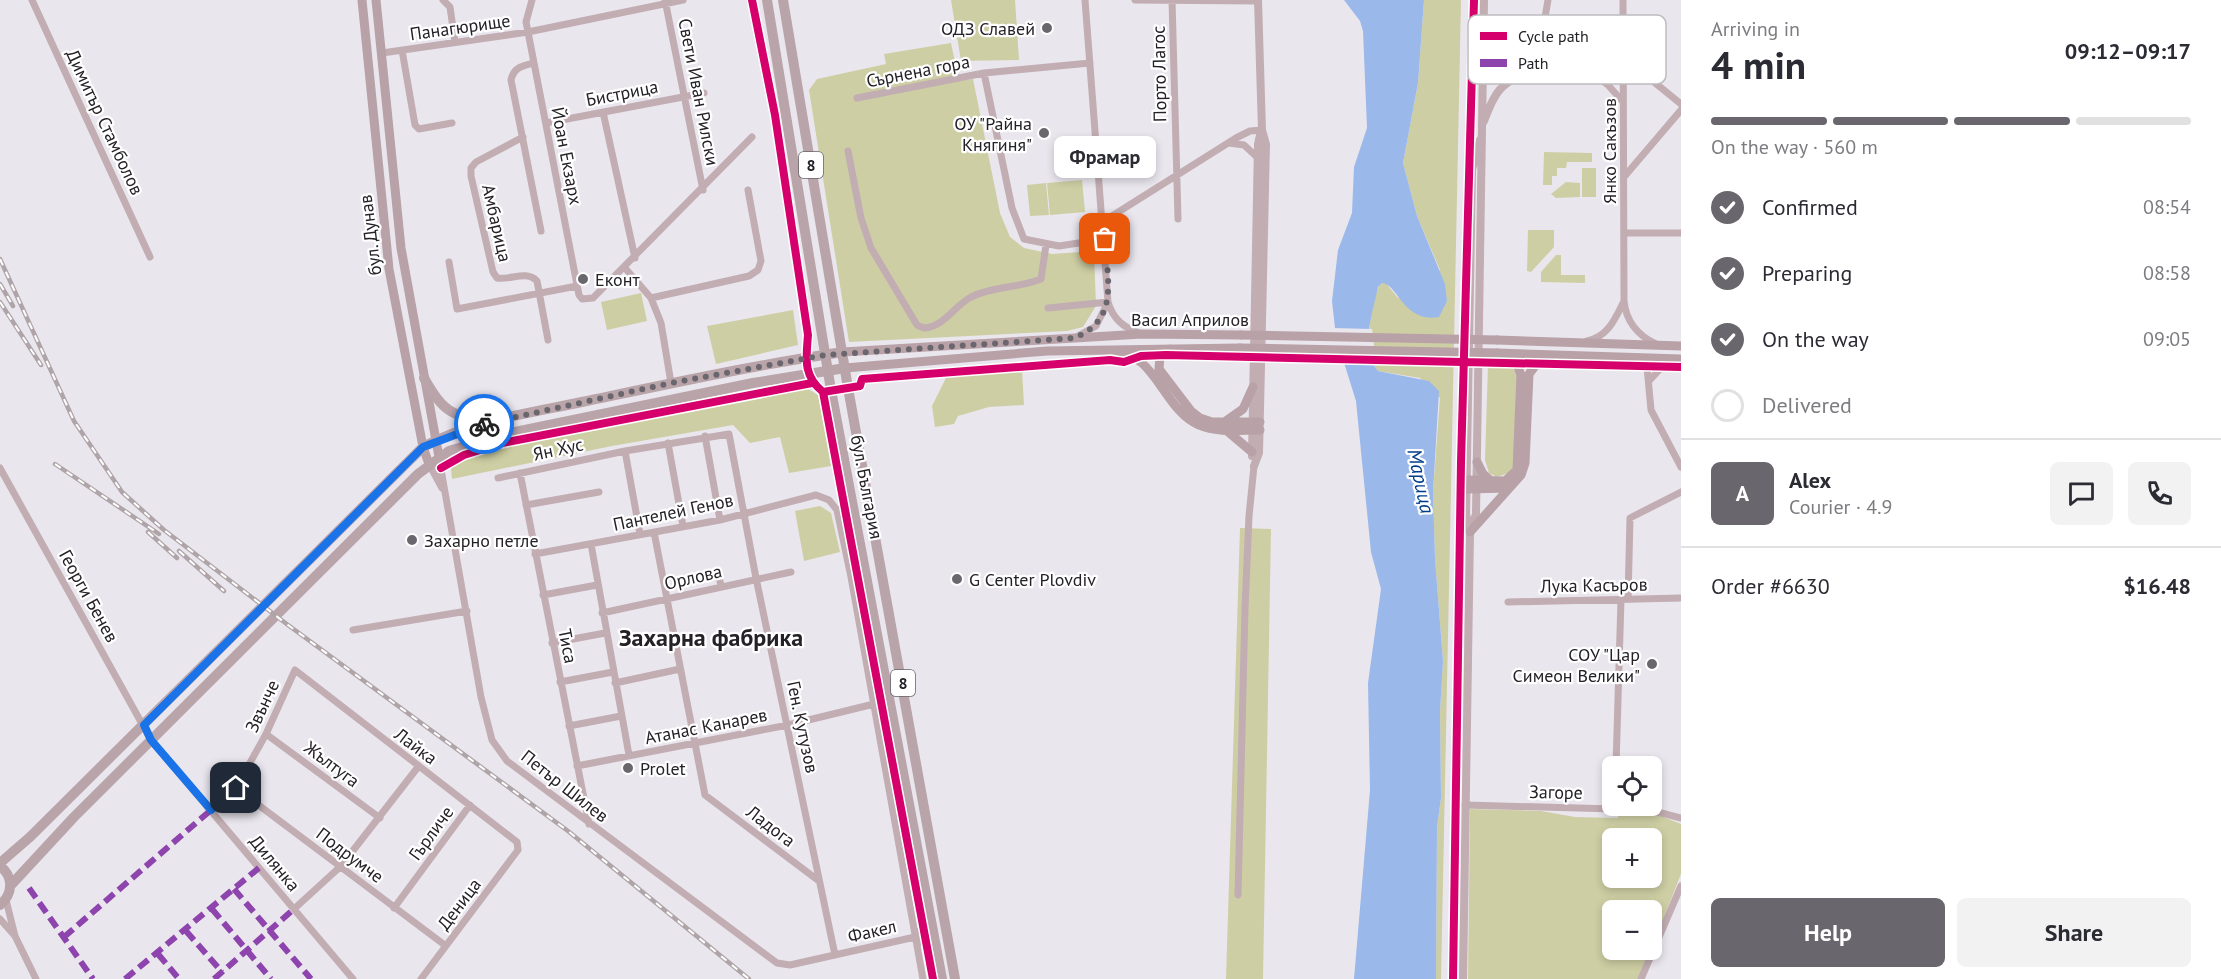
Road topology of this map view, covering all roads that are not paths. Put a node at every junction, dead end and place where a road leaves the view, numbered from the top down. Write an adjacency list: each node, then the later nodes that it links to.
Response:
1 (32, 0): 60 (street, Димитър Стамболов)
2 (362, 0): 97 (main road, бул. Дунав)
3 (376, 0): 23 (main road, бул. Дунав)
4 (443, 0): 21 (street)
5 (531, 0): 20 (street, Йоан Екзарх)
6 (683, 0): 16 (street, Панагюрище)
7 (767, 0): 80 (main road, бул. България / 8)
8 (783, 0): 78 (main road, бул. България / 8)
9 (1085, 0): 25 (street)
10 (1135, 0): 14 (street)
11 (1484, 0): 17 (street)
12 (1548, 0): 18 (street)
13 (1623, 0): 19 (street, Янко Сакъзов)
14 (1172, 1): 15 (street); 49 (street, Порто Лагос)
15 (1258, 1): 41 (street)
16 (666, 2): 20 (street, Панагюрище); 33 (street, Свети Иван Рилски)
17 (1484, 15)
18 (1545, 15)
19 (1623, 15)
20 (528, 32): 21 (street, Панагюрище); 24 (street, Йоан Екзарх)
21 (454, 42): 22 (street, Панагюрище)
22 (402, 50): 23 (street, Панагюрище); 39 (street)
23 (382, 53): 86 (main road, бул. Дунав)
24 (534, 63): 40 (street, Йоан Екзарх); 43 (street)
25 (1090, 63): 26 (street, Сърнена гора); 54 (street)
26 (984, 73): 34 (street, Сърнена гора); 59 (street, Сърнена гора)
27 (1483, 84): 42 (street)
28 (1504, 84): 42 (street)
29 (1607, 84): 35 (street)
30 (1624, 84): 35 (street, Янко Сакъзов)
31 (1656, 84): 36 (street)
32 (704, 93): 33 (street, Бистрица)
33 (685, 97): 38 (street, Бистрица); 51 (street, Свети Иван Рилски)
34 (857, 98)
35 (1623, 102): 50 (street, Янко Сакъзов)
36 (1681, 104)
37 (1681, 110): 50 (street)
38 (603, 112): 40 (street, Бистрица); 61 (street)
39 (452, 123)
40 (546, 123): 64 (street, Йоан Екзарх)
41 (1262, 130): 46 (street); 48 (street); 92 (street)
42 (1481, 130): 45 (street)
43 (523, 136): 55 (street); 65 (street, Амбарица)
44 (752, 137): 51 (street)
45 (1480, 140): 101 (street); 109 (street)
46 (1226, 144): 48 (street); 49 (street)
47 (848, 151): 59 (street)
48 (1258, 158): 89 (street)
49 (1176, 175): 53 (street, Порто Лагос); 54 (street)
50 (1624, 177): 56 (street, Янко Сакъзов)
51 (703, 190): 61 (street)
52 (748, 190): 66 (street)
53 (1178, 219)
54 (1104, 221): 58 (street)
55 (540, 231)
56 (1624, 233): 57 (street); 67 (street, Янко Сакъзов)
57 (1681, 233)
58 (1105, 239): 59 (street); 68 (street)
59 (1046, 245)
60 (150, 257)
61 (635, 258): 63 (street)
62 (449, 262): 65 (street)
63 (625, 268): 64 (street); 66 (street)
64 (577, 286): 65 (street)
65 (541, 294): 72 (street)
66 (651, 298): 88 (street)
67 (1624, 301): 73 (street, Янко Сакъзов); 74 (street, Янко Сакъзов)
68 (1108, 302): 69 (street); 70 (street); 71 (street)
69 (1048, 308)
70 (1142, 334): 71 (main road, Васил Априлов); 73 (main road, Васил Априлов, bridge)
71 (1074, 338): 78 (main road, Васил Априлов)
72 (549, 340)
73 (1573, 343): 74 (main road, Васил Априлов)
74 (1658, 345): 75 (main road, Васил Априлов)
75 (1681, 346)
76 (1174, 348): 77 (main road, Васил Априлов); 79 (main road, Васил Априлов, bridge); 91 (main road)
77 (1112, 349): 84 (main road, Васил Априлов); 91 (main road)
78 (843, 352): 80 (main road, Васил Априлов); 84 (main road, бул. България / 8)
79 (1498, 353): 81 (main road, Васил Априлов); 108 (main road)
80 (825, 355): 85 (main road, бул. България / 8); 88 (main road, Васил Априлов)
81 (1550, 355): 82 (main road, Васил Априлов); 110 (main road)
82 (1625, 358): 83 (main road, Васил Априлов); 87 (street)
83 (1679, 359): 87 (street)
84 (845, 368): 85 (main road, Васил Априлов); 145 (main road, бул. България / 8)
85 (827, 370): 100 (main road, Васил Априлов); 147 (main road, бул. България / 8)
86 (424, 378): 90 (main road); 95 (main road, бул. Дунав)
87 (1649, 381): 104 (street)
88 (671, 383): 90 (main road, Васил Априлов)
89 (1253, 387): 91 (main road); 92 (street)
90 (520, 415): 95 (main road, Васил Априлов)
91 (1225, 426): 92 (main road); 99 (main road)
92 (1256, 426): 99 (street); 103 (street)
93 (729, 434): 94 (street, Ян Хус); 116 (street, Ген. Кутузов)
94 (705, 436): 96 (street, Ян Хус); 117 (street)
95 (436, 440): 97 (main road, Васил Априлов); 100 (main road, бул. Дунав)
96 (668, 443): 98 (street, Ян Хус); 118 (street)
97 (423, 447): 102 (main road, бул. Дунав); 148 (main road, Васил Априлов)
98 (625, 451): 106 (street, Ян Хус); 121 (street)
99 (1252, 452): 103 (street)
100 (439, 457): 102 (main road, Васил Априлов); 114 (street, Петър Шилев)
101 (1477, 462): 108 (main road); 109 (street)
102 (429, 464): 114 (street, Петър Шилев); 152 (main road, Васил Априлов)
103 (1254, 466): 173 (street)
104 (1681, 467)
105 (0, 468): 148 (street, Георги Бенев)
106 (520, 473): 107 (street, Ян Хус); 115 (street, Тиса)
107 (498, 478)
108 (1491, 481): 109 (main road)
109 (1471, 485): 110 (main road); 120 (street)
110 (1510, 488): 120 (main road)
111 (599, 492): 115 (street)
112 (1681, 492): 132 (street)
113 (816, 495): 116 (street, Пантелей Генов); 144 (street, бул. България)
114 (446, 496): 134 (street, Петър Шилев)
115 (526, 505): 123 (street, Тиса)
116 (745, 513): 117 (street, Пантелей Генов); 126 (street, Ген. Кутузов)
117 (720, 520): 118 (street, Пантелей Генов)
118 (684, 526): 119 (street, Пантелей Генов)
119 (654, 532): 121 (street, Пантелей Генов); 131 (street)
120 (1470, 532): 160 (street)
121 (640, 534): 122 (street, Пантелей Генов)
122 (591, 544): 123 (street, Пантелей Генов); 127 (street)
123 (535, 554): 129 (street, Тиса)
124 (718, 572): 128 (street)
125 (791, 572): 126 (street, Орлова)
126 (756, 578): 128 (street, Орлова); 149 (street, Ген. Кутузов)
127 (597, 585): 129 (street); 135 (street)
128 (721, 586): 131 (street, Орлова)
129 (543, 595): 138 (street, Тиса)
130 (1681, 598): 132 (street, Лука Касъров)
131 (666, 599): 135 (street, Орлова); 139 (street)
132 (1624, 599): 133 (street, Лука Касъров); 155 (street)
133 (1508, 602)
134 (467, 611): 136 (street); 166 (street, Петър Шилев)
135 (602, 613): 137 (street)
136 (353, 630)
137 (606, 633): 138 (street); 141 (street)
138 (552, 643): 142 (street, Тиса)
139 (680, 669): 143 (street); 153 (street)
140 (295, 670): 151 (street, Звънче); 157 (street, Лайка)
141 (613, 672): 142 (street); 143 (street)
142 (560, 682): 150 (street, Тиса)
143 (615, 683): 146 (street)
144 (874, 704): 149 (street, Атанас Канарев); 180 (street, бул. България)
145 (909, 714): 147 (main road); 189 (main road, бул. България / 8)
146 (621, 716): 150 (street); 154 (street)
147 (893, 716): 177 (main road, бул. България / 8)
148 (144, 725): 152 (street, Георги Бенев); 168 (main road, Васил Априлов)
149 (788, 725): 153 (street, Атанас Канарев); 170 (street, Ген. Кутузов)
150 (569, 726): 156 (street, Тиса)
151 (266, 734): 158 (street, Звънче); 164 (street, Жълтуга)
152 (151, 740): 162 (street, Дилянка); 171 (main road, Васил Априлов)
153 (695, 744): 154 (street, Атанас Канарев); 170 (street, Ладога)
154 (629, 755): 156 (street, Атанас Канарев)
155 (1616, 756)
156 (577, 766): 166 (street, Тиса)
157 (418, 767): 159 (street, Лайка); 164 (street)
158 (236, 788): 162 (street, Звънче); 169 (street, Подрумче)
159 (470, 805): 167 (street, Лайка); 175 (street, Гърличе)
160 (1465, 805): 161 (street, Загоре); 190 (street)
161 (1602, 807)
162 (211, 810): 176 (street, Дилянка)
163 (1662, 813): 165 (street, Загоре)
164 (380, 818): 169 (street)
165 (1681, 818)
166 (589, 824): 183 (street, Петър Шилев)
167 (520, 846): 181 (street, Деница)
168 (0, 864): 171 (main road)
169 (341, 866): 175 (street, Подрумче); 176 (street)
170 (819, 881): 183 (street, Ген. Кутузов)
171 (11, 885): 174 (main road)
172 (1681, 886): 191 (street)
173 (1238, 895)
174 (3, 902): 179 (street)
175 (394, 908): 181 (street, Подрумче)
176 (294, 909): 185 (street, Дилянка)
177 (931, 917): 180 (street); 182 (main road, бул. България / 8)
178 (0, 920): 179 (street)
179 (15, 936): 184 (street)
180 (915, 937): 182 (street); 183 (street, Факел); 187 (street, бул. България)
181 (446, 946): 186 (street, Деница)
182 (938, 954): 188 (main road, бул. България / 8)
183 (835, 956)
184 (36, 979)
185 (353, 979)
186 (421, 979)
187 (923, 979)
188 (942, 979)
189 (955, 979)
190 (1463, 979)
191 (1641, 979)

